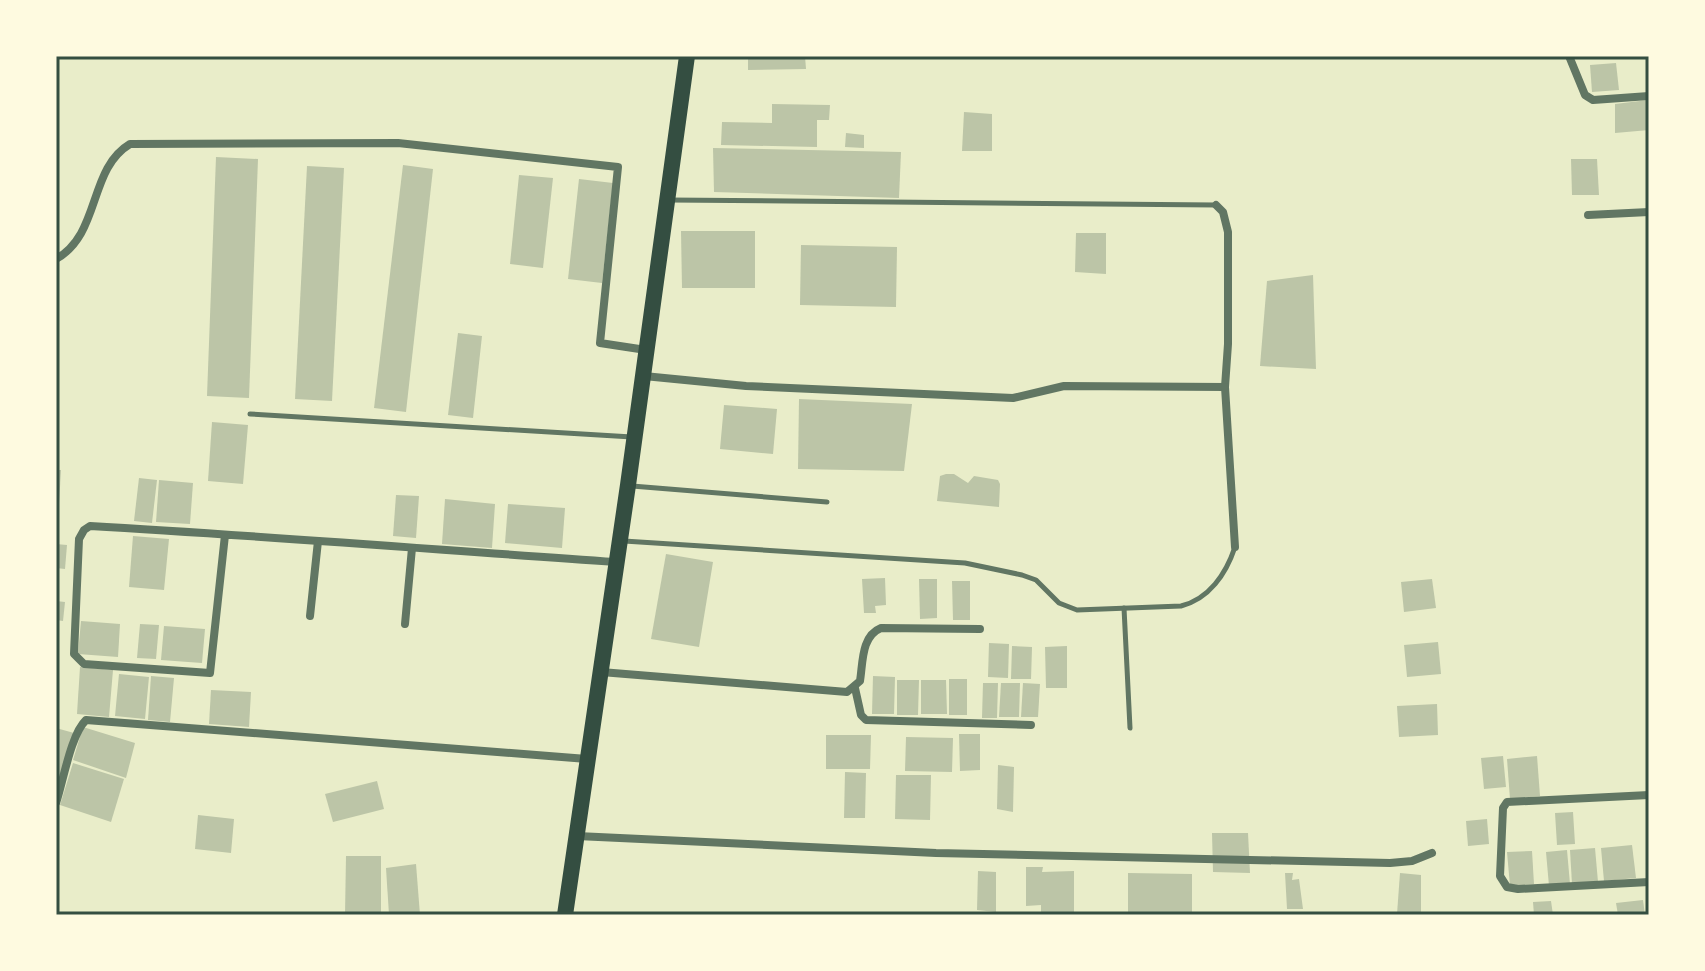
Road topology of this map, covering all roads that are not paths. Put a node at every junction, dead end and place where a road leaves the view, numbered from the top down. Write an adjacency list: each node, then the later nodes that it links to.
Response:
1 (687, 56): 4 (main road)
2 (1569, 56): 3 (street)
3 (1649, 96)
4 (669, 200): 5 (lane); 9 (main road)
5 (1216, 205): 11 (street)
6 (1649, 212): 7 (street)
7 (1588, 215)
8 (56, 259): 9 (street)
9 (647, 350): 10 (main road)
10 (644, 376): 11 (street); 13 (main road)
11 (1225, 387): 19 (street)
12 (250, 414): 13 (lane)
13 (635, 437): 14 (main road)
14 (628, 485): 15 (lane); 18 (main road)
15 (827, 502)
16 (225, 535): 16 (street); 17 (street)
17 (318, 541): 20 (street); 23 (street)
18 (620, 541): 21 (main road); 22 (lane)
19 (1235, 547): 22 (lane)
20 (412, 548): 21 (street); 24 (street)
21 (617, 562): 26 (main road)
22 (1124, 608): 29 (lane)
23 (310, 616)
24 (405, 624)
25 (980, 629): 27 (street)
26 (601, 672): 27 (street); 30 (main road)
27 (855, 688): 28 (street)
28 (1031, 725)
29 (1130, 728)
30 (588, 759): 31 (street); 34 (main road)
31 (59, 784): 33 (street)
32 (1649, 795): 36 (street)
33 (56, 803)
34 (576, 836): 35 (street); 37 (main road)
35 (1432, 853)
36 (1649, 882)
37 (565, 915)

